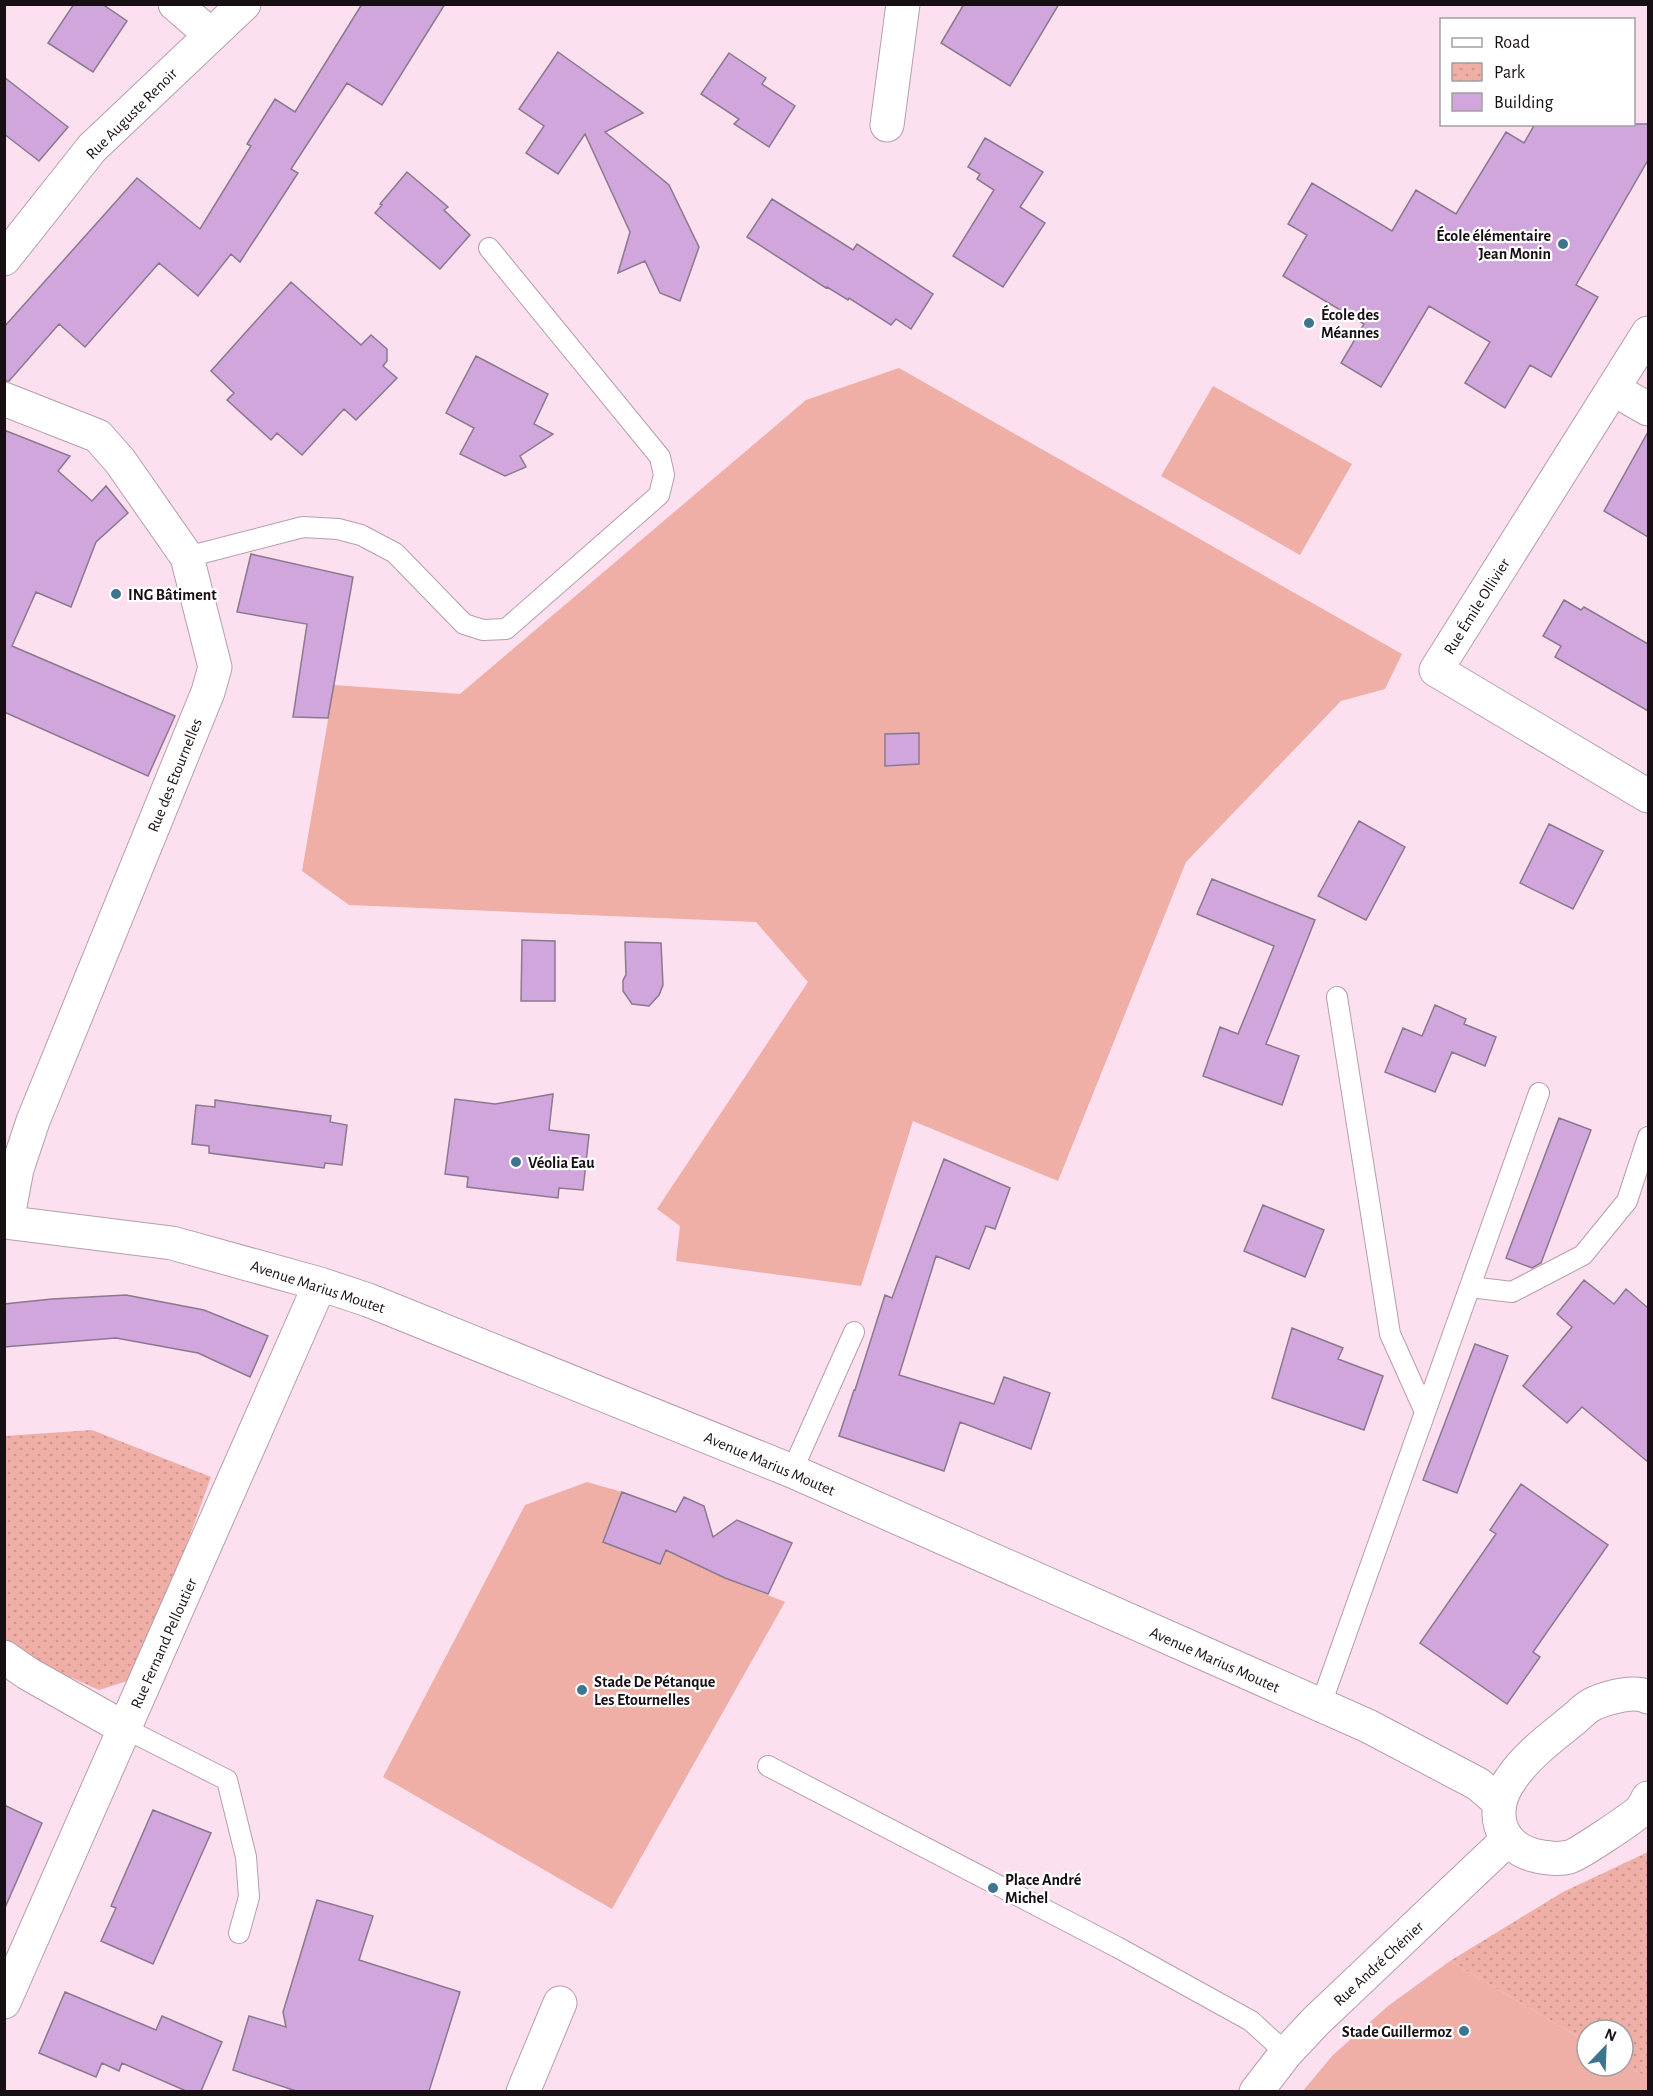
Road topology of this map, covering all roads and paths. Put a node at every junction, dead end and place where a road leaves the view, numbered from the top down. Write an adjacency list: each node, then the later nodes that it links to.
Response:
1 (175, 4): 4 (street)
2 (244, 4): 4 (street, Rue Auguste Renoir)
3 (903, 4): 5 (street)
4 (211, 34): 7 (street, Rue Auguste Renoir)
5 (887, 125)
6 (489, 248): 12 (lane)
7 (4, 259)
8 (1648, 333): 9 (street, Rue Émile Ollivier)
9 (1613, 389): 11 (street); 13 (street, Rue Émile Ollivier)
10 (4, 399): 12 (street, Rue des Etournelles)
11 (1648, 409)
12 (187, 557): 17 (street, Rue des Etournelles)
13 (1648, 796)
14 (1337, 997): 21 (lane)
15 (1539, 1093): 19 (lane)
16 (1648, 1137): 19 (lane)
17 (5, 1222): 18 (street, Avenue Marius Moutet)
18 (320, 1284): 22 (street, Avenue Marius Moutet); 26 (street, Rue Fernand Pelloutier)
19 (1470, 1287): 21 (lane)
20 (854, 1332): 22 (lane)
21 (1425, 1412): 25 (lane)
22 (792, 1471): 25 (street, Avenue Marius Moutet)
23 (4, 1657): 26 (street)
24 (1647, 1689): 28 (street)
25 (1320, 1707): 28 (street, Avenue Marius Moutet)
26 (126, 1729): 31 (lane); 32 (street, Rue Fernand Pelloutier)
27 (768, 1766): 34 (lane)
28 (1499, 1802): 30 (street)
29 (1646, 1805): 30 (street)
30 (1506, 1841): 34 (street, Rue André Chénier)
31 (239, 1933)
32 (4, 2002)
33 (560, 2003): 35 (street)
34 (1286, 2053): 36 (street, Rue André Chénier)
35 (523, 2091)
36 (1256, 2091)

